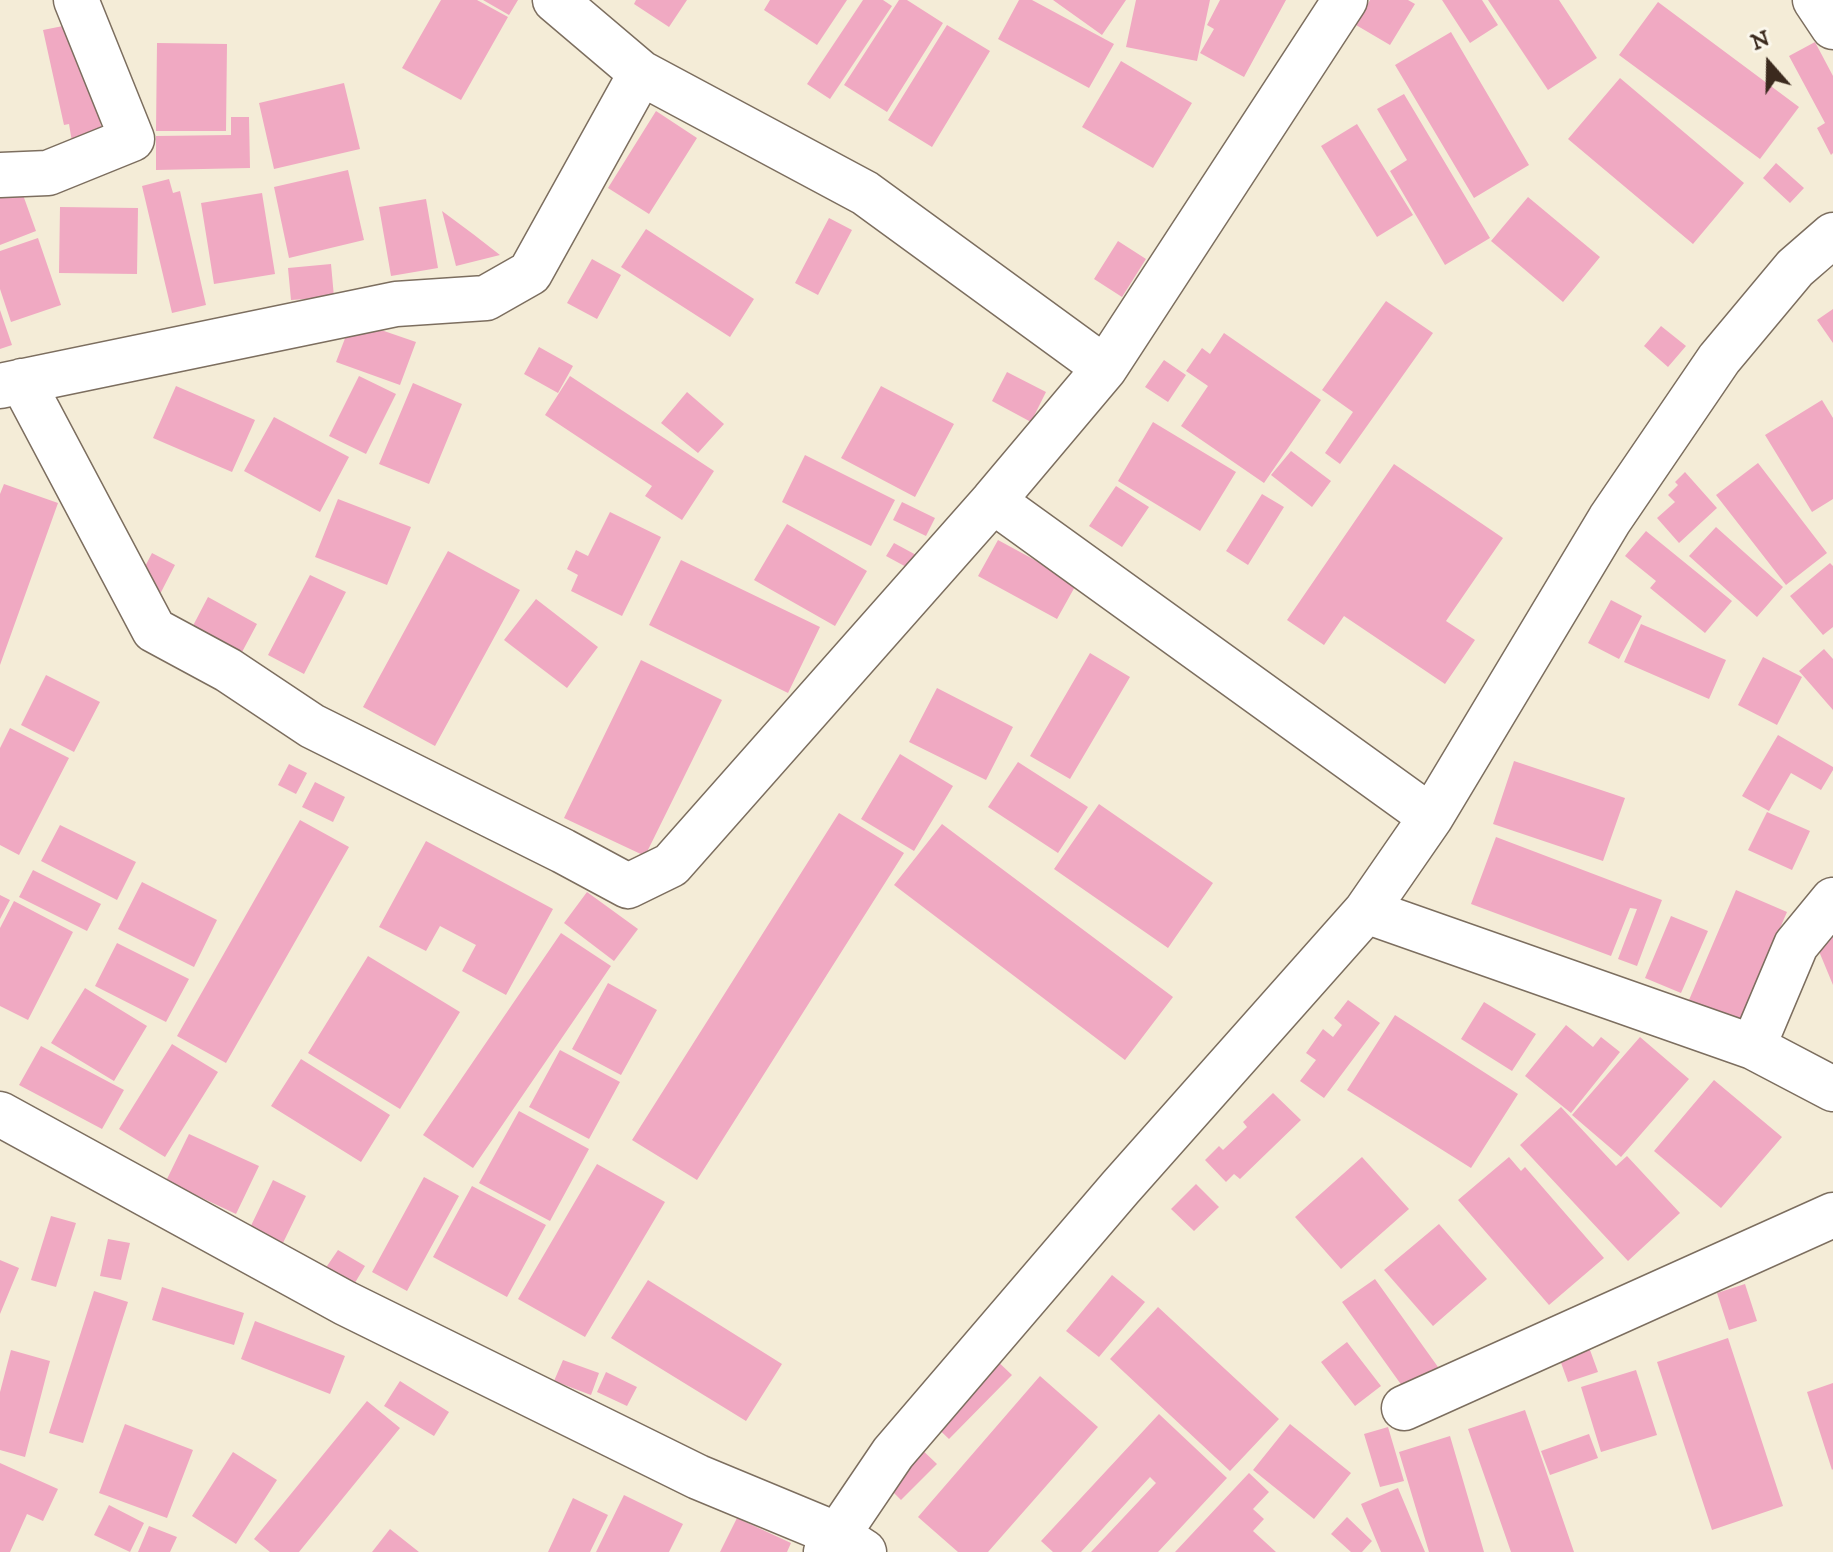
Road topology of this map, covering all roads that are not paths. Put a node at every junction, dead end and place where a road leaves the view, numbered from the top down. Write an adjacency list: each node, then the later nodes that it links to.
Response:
1 (76, 0): 7 (street)
2 (555, 0): 6 (street)
3 (1345, 0): 9 (street)
4 (1815, 0): 5 (street)
5 (1833, 27)
6 (641, 73): 9 (street); 10 (street)
7 (0, 175)
8 (1833, 235): 12 (street)
9 (1105, 368): 11 (street)
10 (11, 383): 11 (street)
11 (993, 501): 12 (street)
12 (1431, 817): 14 (street)
13 (1833, 900): 15 (street)
14 (1366, 911): 15 (street); 20 (street)
15 (1753, 1047): 16 (street)
16 (1833, 1089)
17 (0, 1114): 20 (street)
18 (1833, 1215): 19 (street)
19 (1404, 1408)
20 (843, 1546)

